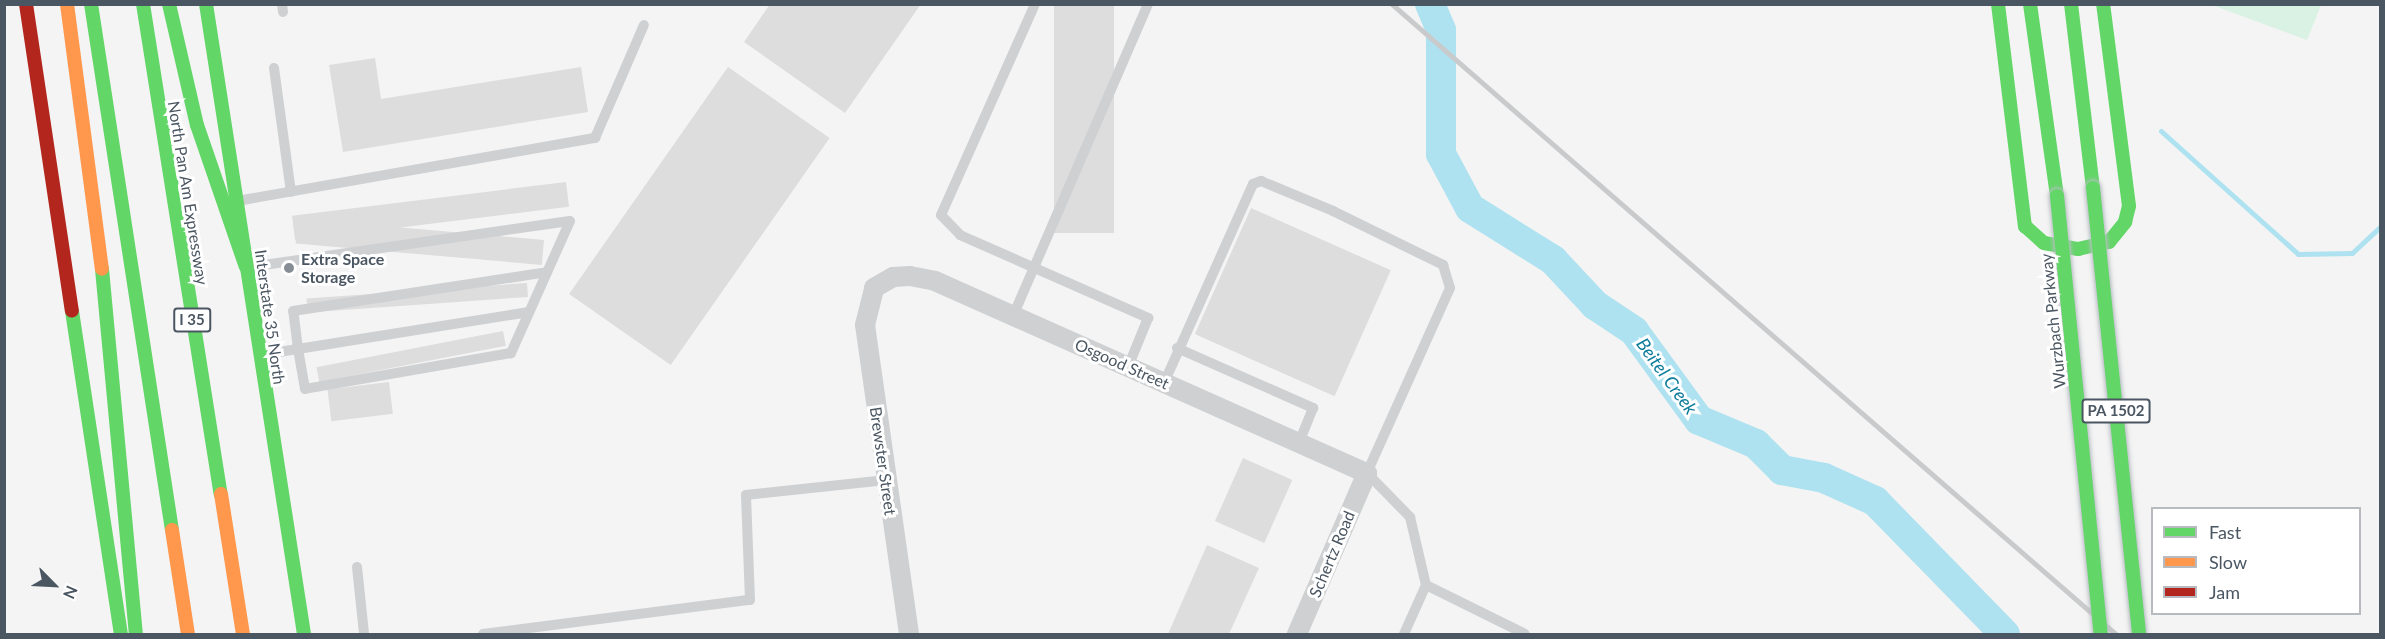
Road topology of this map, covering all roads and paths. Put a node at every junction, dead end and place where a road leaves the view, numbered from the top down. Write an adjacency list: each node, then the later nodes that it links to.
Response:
1 (26, 4): 33 (main road)
2 (67, 4): 34 (main road)
3 (91, 4): 35 (main road)
4 (143, 4): 36 (main road, North Pan Am Expressway / I 35)
5 (169, 4): 17 (main road)
6 (206, 4): 16 (main road, Interstate 35 North)
7 (1035, 4): 18 (lane)
8 (1148, 4): 18 (lane)
9 (1998, 4): 12 (main road)
10 (2030, 4): 44 (main road, Wurzbach Parkway / PA 1502, bridge)
11 (2071, 4): 45 (main road, PA 1502, bridge)
12 (2103, 4)
13 (644, 25): 15 (lane)
14 (274, 68): 15 (lane)
15 (291, 192): 16 (lane)
16 (237, 201): 17 (main road, Interstate 35 North)
17 (246, 267): 19 (lane); 25 (main road, Interstate 35 North)
18 (1033, 269): 22 (lane); 26 (lane)
19 (547, 272): 21 (lane); 24 (lane)
20 (874, 288): 22 (street, Osgood Street); 30 (street, Brewster Street)
21 (529, 312): 24 (lane); 24 (lane)
22 (1013, 315): 26 (street, Osgood Street)
23 (1178, 348): 27 (lane); 28 (lane); 29 (lane)
24 (298, 349): 25 (lane)
25 (259, 355): 37 (main road, Interstate 35 North)
26 (1128, 367): 27 (street, Osgood Street)
27 (1164, 383): 28 (street, Osgood Street)
28 (1299, 443): 29 (street, Osgood Street)
29 (1367, 473): 32 (lane); 41 (street, Schertz Road)
30 (886, 480): 39 (lane); 40 (street, Brewster Street)
31 (357, 567): 38 (lane)
32 (1426, 585): 42 (lane); 43 (lane)
33 (121, 634)
34 (136, 634)
35 (188, 634)
36 (243, 634)
37 (304, 634)
38 (364, 634)
39 (483, 634)
40 (909, 634)
41 (1297, 634)
42 (1404, 634)
43 (1525, 634)
44 (2101, 634)
45 (2139, 634)

